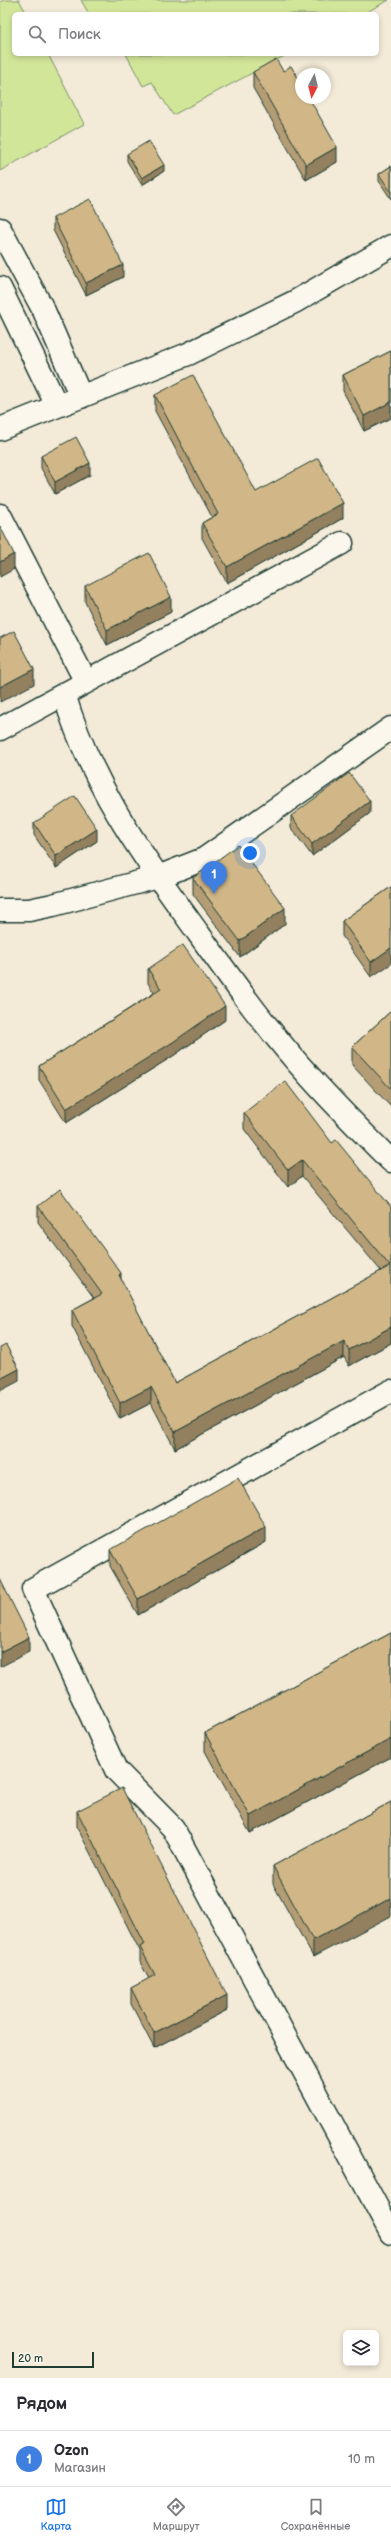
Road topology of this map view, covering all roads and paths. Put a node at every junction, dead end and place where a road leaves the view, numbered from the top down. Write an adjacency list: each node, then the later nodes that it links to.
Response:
1 (0, 230): 4 (street)
2 (391, 246): 4 (street)
3 (0, 288): 5 (street)
4 (81, 397): 5 (street)
5 (57, 406): 6 (street)
6 (0, 429)
7 (0, 515): 9 (street)
8 (342, 543): 9 (street)
9 (86, 682): 10 (street)
10 (64, 694): 12 (street); 13 (street)
11 (391, 728): 13 (street)
12 (0, 729)
13 (158, 877): 14 (street); 15 (street)
14 (0, 910)
15 (391, 1161)
16 (391, 1391): 17 (street)
17 (391, 2233)

